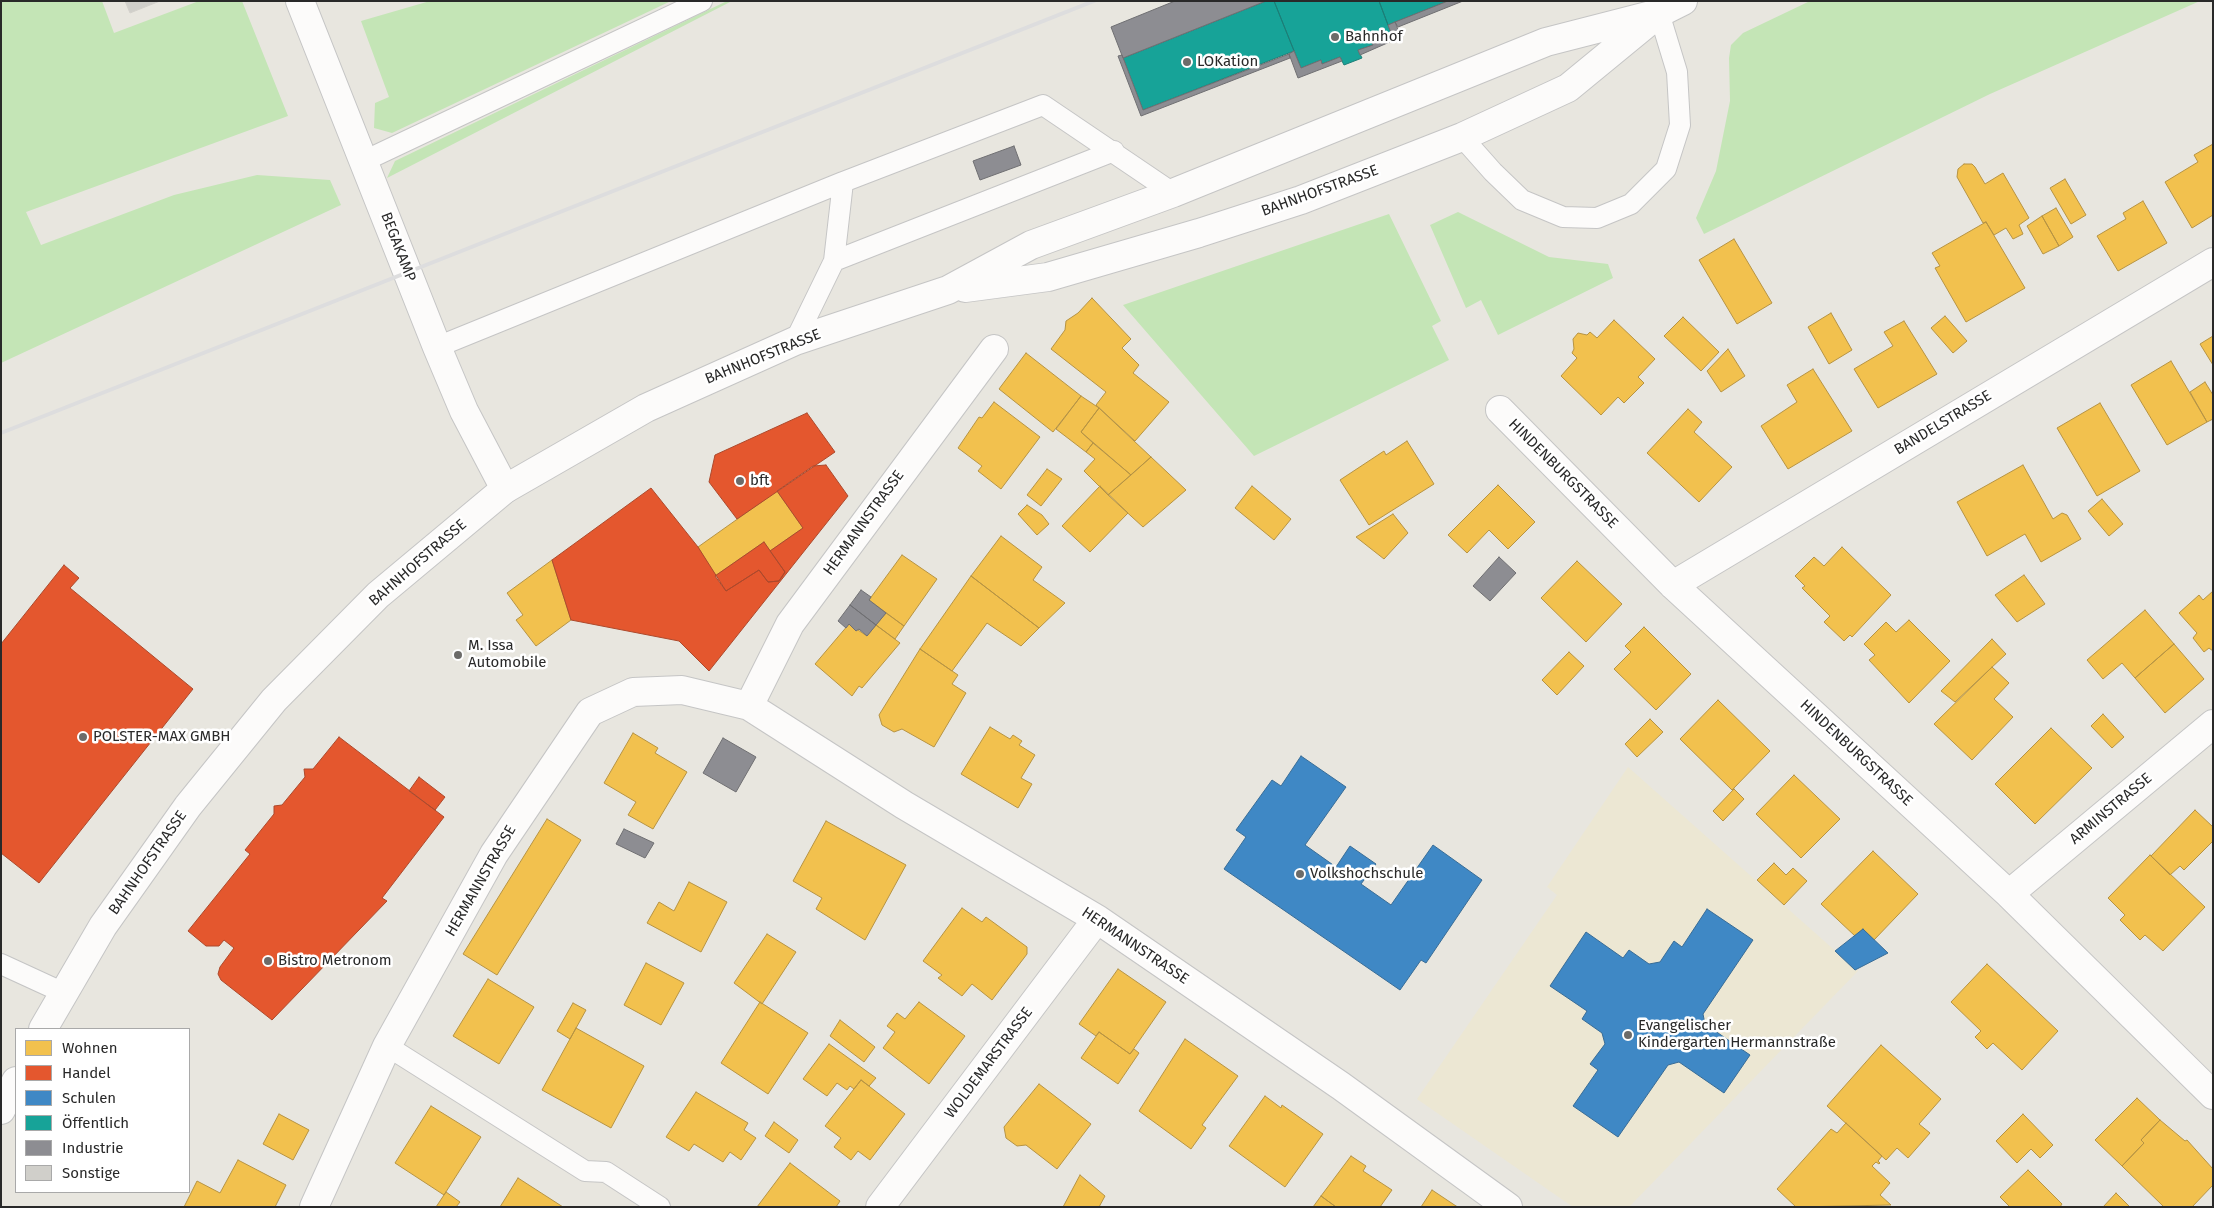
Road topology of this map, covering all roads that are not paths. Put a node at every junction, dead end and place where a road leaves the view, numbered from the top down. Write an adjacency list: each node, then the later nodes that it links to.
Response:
1 (300, 1): 7 (street, BEGAKAMP)
2 (702, 1): 7 (lane)
3 (1683, 1): 4 (street, BAHNHOFSTRASSE)
4 (1659, 13): 5 (street, BAHNHOFSTRASSE); 5 (lane); 9 (street, BAHNHOFSTRASSE)
5 (1462, 137): 12 (street, BAHNHOFSTRASSE)
6 (1114, 151): 8 (lane); 9 (lane); 10 (lane)
7 (364, 161): 14 (street, BEGAKAMP)
8 (844, 182): 10 (lane); 14 (lane)
9 (1173, 193): 12 (street, BAHNHOFSTRASSE)
10 (834, 261): 13 (lane)
11 (2213, 262): 18 (street, BANDELSTRASSE)
12 (948, 290): 13 (street, BAHNHOFSTRASSE)
13 (796, 341): 17 (street, BAHNHOFSTRASSE)
14 (437, 347): 17 (street, BEGAKAMP)
15 (994, 349): 19 (street, HERMANNSTRASSE)
16 (1500, 410): 18 (street, HINDENBURGSTRASSE)
17 (505, 489): 24 (street, BAHNHOFSTRASSE)
18 (1673, 585): 21 (street, HINDENBURGSTRASSE)
19 (749, 706): 22 (street, HERMANNSTRASSE); 26 (street, HERMANNSTRASSE)
20 (2213, 724): 21 (street, ARMINSTRASSE)
21 (2009, 894): 28 (street, HINDENBURGSTRASSE)
22 (1097, 919): 32 (street, WOLDEMARSTRASSE); 33 (street, HERMANNSTRASSE)
23 (1, 964): 24 (lane)
24 (64, 993): 25 (street, BAHNHOFSTRASSE)
25 (44, 1028)
26 (388, 1046): 30 (street, HERMANNSTRASSE); 31 (lane)
27 (15, 1083): 29 (street)
28 (2213, 1095)
29 (1, 1110)
30 (314, 1207)
31 (660, 1207)
32 (880, 1207)
33 (1508, 1207)

